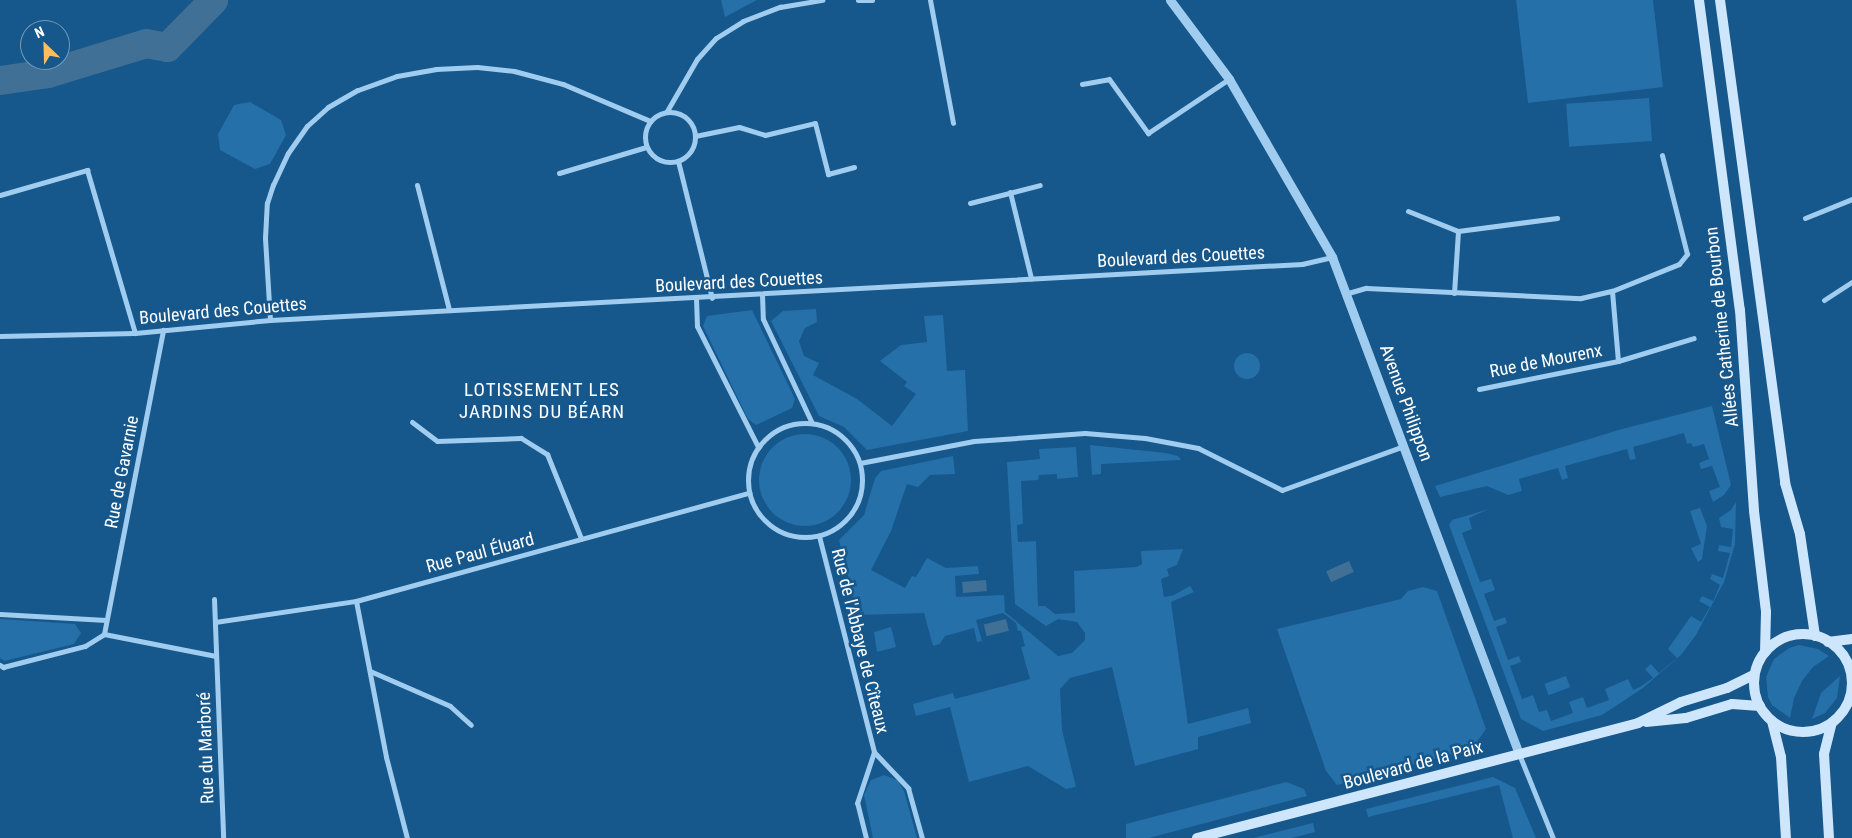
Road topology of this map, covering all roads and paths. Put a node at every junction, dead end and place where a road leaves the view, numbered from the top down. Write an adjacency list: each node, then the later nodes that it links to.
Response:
1 (822, 0): 10 (street)
2 (858, 0): 3 (street)
3 (872, 0)
4 (930, 0): 12 (street)
5 (1170, 0): 8 (street, Avenue Philippon)
6 (1699, 0): 64 (main road, Allées Catherine de Bourbon)
7 (1720, 0): 61 (main road)
8 (1229, 79): 9 (street); 29 (street, Avenue Philippon)
9 (1082, 84)
10 (667, 111): 11 (street); 13 (street)
11 (650, 121): 14 (street); 40 (street)
12 (953, 122)
13 (695, 136): 16 (street); 17 (street)
14 (646, 147): 16 (street); 18 (street)
15 (1662, 155): 32 (street)
16 (678, 161): 37 (street)
17 (854, 167)
18 (559, 173)
19 (1040, 185): 21 (street)
20 (417, 186): 39 (street)
21 (1010, 192): 24 (street); 30 (street)
22 (0, 195): 42 (street)
23 (1852, 199): 27 (street)
24 (970, 202)
25 (1408, 211): 28 (street)
26 (1557, 218): 28 (street)
27 (1804, 218)
28 (1458, 231): 34 (street)
29 (1332, 257): 30 (street, Boulevard des Couettes); 33 (street, Avenue Philippon)
30 (1031, 278): 35 (street, Boulevard des Couettes)
31 (1852, 282): 38 (street)
32 (1612, 291): 34 (street); 45 (street, Rue de Mourenx)
33 (1348, 293): 34 (street); 49 (street, Avenue Philippon)
34 (1454, 293)
35 (762, 294): 37 (street, Boulevard des Couettes); 48 (street)
36 (696, 298): 37 (street, Boulevard des Couettes); 39 (street, Boulevard des Couettes); 50 (street)
37 (712, 298)
38 (1824, 300)
39 (449, 310): 40 (street, Boulevard des Couettes)
40 (270, 320): 41 (street, Boulevard des Couettes)
41 (163, 330): 42 (street, Boulevard des Couettes); 58 (street, Rue de Gavarnie)
42 (135, 333): 43 (street, Boulevard des Couettes)
43 (0, 336)
44 (1694, 338): 45 (street, Rue de Mourenx)
45 (1618, 361): 46 (street, Rue de Mourenx)
46 (1479, 389)
47 (412, 422): 54 (street)
48 (812, 423): 50 (street); 51 (street)
49 (1405, 446): 51 (street); 76 (street, Avenue Philippon)
50 (758, 447): 52 (street)
51 (860, 463): 53 (street)
52 (749, 493): 53 (street); 54 (street, Rue Paul Éluard)
53 (819, 536): 75 (street, Rue de l'Abbaye de Cîteaux)
54 (581, 538): 56 (street, Rue Paul Éluard)
55 (214, 599): 59 (street, Rue du Marboré)
56 (356, 601): 59 (street, Rue Paul Éluard); 67 (street)
57 (0, 614): 58 (street)
58 (106, 620): 60 (street, Rue de Gavarnie)
59 (215, 622): 65 (street, Rue du Marboré)
60 (104, 634): 65 (street); 66 (street)
61 (1815, 636): 63 (main road); 64 (main road)
62 (1852, 639): 63 (main road)
63 (1828, 642): 69 (main road)
64 (1765, 652): 68 (main road)
65 (216, 656): 77 (street, Rue du Marboré)
66 (0, 665)
67 (370, 671): 74 (street); 78 (street)
68 (1754, 675): 70 (main road); 72 (main road, Boulevard de la Paix)
69 (1852, 691): 73 (main road)
70 (1760, 706): 71 (main road); 72 (main road, Boulevard de la Paix)
71 (1772, 721): 73 (main road); 83 (main road)
72 (1638, 722): 76 (main road, Boulevard de la Paix)
73 (1832, 723): 84 (main road)
74 (471, 726)
75 (874, 752): 79 (street, Rue de l'Abbaye de Cîteaux); 80 (street, Rue de l'Abbaye de Cîteaux)
76 (1519, 754): 81 (main road, Boulevard de la Paix); 82 (street)
77 (224, 838)
78 (407, 838)
79 (866, 838)
80 (922, 838)
81 (1197, 838)
82 (1554, 838)
83 (1786, 838)
84 (1830, 838)

